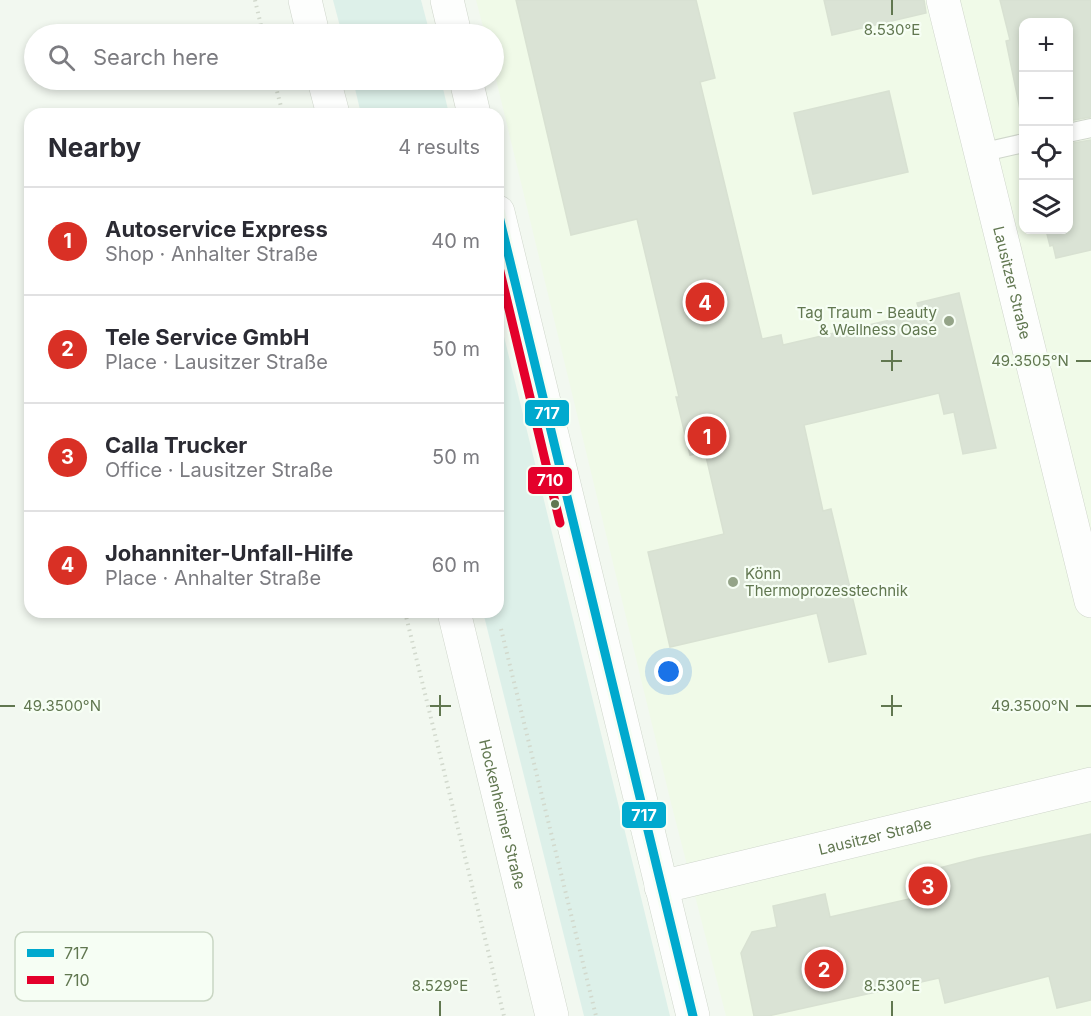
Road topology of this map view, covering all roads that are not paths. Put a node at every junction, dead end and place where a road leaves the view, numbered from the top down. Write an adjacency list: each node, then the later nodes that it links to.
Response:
1 (305, 0): 4 (street)
2 (447, 0): 5 (street)
3 (943, 0): 13 (street, Lausitzer Straße)
4 (311, 24)
5 (453, 24)
6 (327, 90): 8 (street)
7 (468, 90): 9 (street)
8 (331, 108)
9 (473, 108)
10 (1091, 128): 11 (lane)
11 (1073, 132)
12 (1019, 144): 13 (lane)
13 (980, 153): 15 (street, Lausitzer Straße)
14 (504, 237): 18 (street)
15 (1091, 601)
16 (455, 618): 19 (street, Hockenheimer Straße)
17 (1091, 784): 18 (street, Lausitzer Straße)
18 (661, 887): 20 (street)
19 (552, 1016)
20 (693, 1016)

